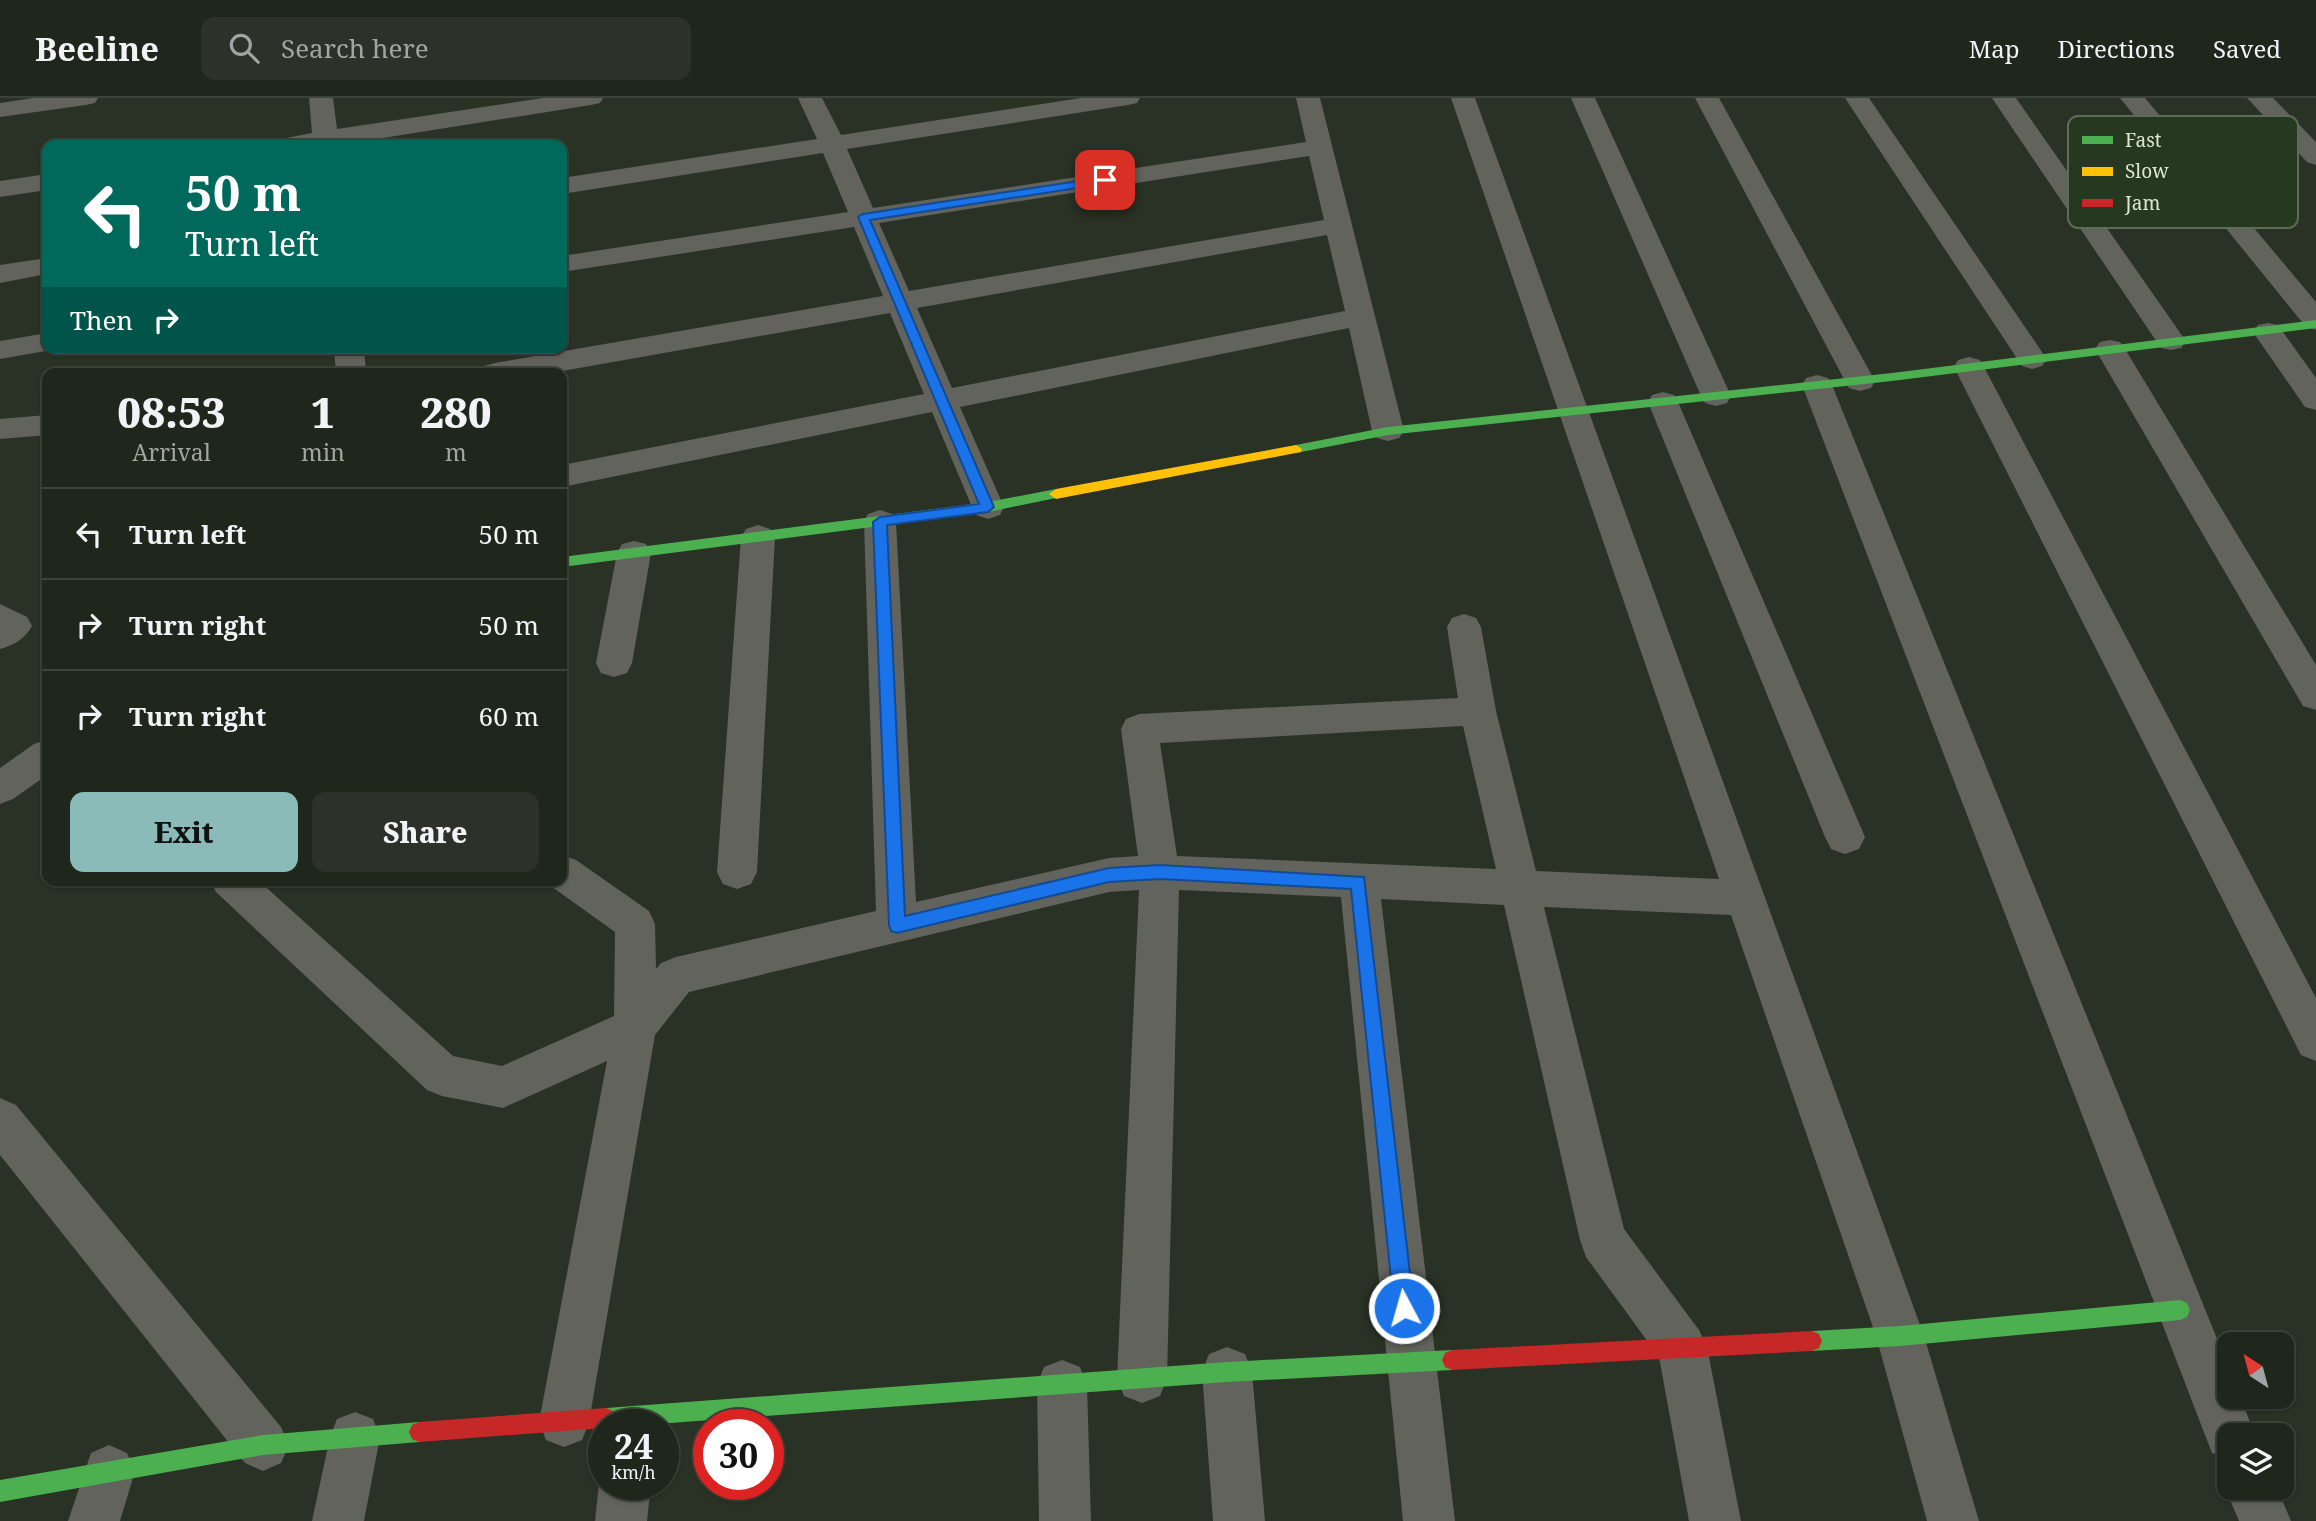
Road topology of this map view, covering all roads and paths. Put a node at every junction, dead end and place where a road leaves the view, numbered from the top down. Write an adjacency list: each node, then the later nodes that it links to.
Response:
1 (86, 98): 14 (street)
2 (321, 98): 18 (street)
3 (591, 98): 19 (street)
4 (810, 98): 20 (street)
5 (1128, 98): 20 (street)
6 (1308, 98): 21 (street)
7 (1463, 98): 51 (street)
8 (1583, 98): 47 (street)
9 (1707, 98): 45 (street)
10 (1857, 98): 42 (street)
11 (2004, 98): 26 (street)
12 (2132, 98): 15 (street)
13 (2259, 98): 16 (street)
14 (0, 110)
15 (2147, 116)
16 (2276, 116)
17 (2298, 138): 22 (street)
18 (326, 140)
19 (338, 140)
20 (832, 144): 24 (street); 27 (street)
21 (1320, 147): 27 (street); 28 (street)
22 (2316, 157)
23 (42, 183): 25 (street)
24 (567, 185)
25 (0, 189)
26 (2068, 191)
27 (863, 217): 31 (street); 34 (street)
28 (1339, 225): 34 (street); 35 (street)
29 (2093, 228): 38 (street)
30 (2238, 228): 36 (street)
31 (567, 263)
32 (42, 267): 33 (street)
33 (0, 274)
34 (900, 301): 43 (street); 48 (street)
35 (1360, 317): 48 (street); 54 (street)
36 (2316, 323): 37 (street)
37 (2268, 332): 38 (street); 49 (street)
38 (2171, 341): 40 (street)
39 (42, 343): 41 (street)
40 (2110, 349): 42 (street); 65 (street)
41 (0, 350)
42 (2032, 359): 44 (street)
43 (523, 368)
44 (1969, 368): 45 (street); 79 (street)
45 (1860, 381): 46 (street)
46 (1817, 385): 47 (street); 81 (street)
47 (1716, 396): 50 (street)
48 (942, 400): 55 (street); 56 (street)
49 (2316, 400)
50 (1663, 402): 51 (street); 69 (street)
51 (1573, 411): 54 (street); 76 (street)
52 (42, 425): 53 (street)
53 (0, 429)
54 (1388, 431): 56 (street)
55 (567, 475)
56 (988, 507): 57 (street)
57 (880, 522): 58 (street); 77 (street)
58 (758, 537): 59 (street); 70 (street)
59 (634, 553): 60 (street); 64 (street)
60 (567, 561)
61 (0, 617): 63 (street)
62 (1464, 627): 66 (street)
63 (0, 636)
64 (614, 663)
65 (2316, 696)
66 (1478, 711): 71 (street); 75 (street)
67 (42, 759): 68 (street)
68 (0, 788)
69 (1845, 837)
70 (737, 872)
71 (1160, 872): 73 (street); 77 (street); 86 (street)
72 (567, 876): 78 (street)
73 (1359, 882): 75 (street); 84 (street)
74 (237, 886): 78 (street)
75 (1520, 887): 76 (street); 83 (street)
76 (1745, 898): 82 (street)
77 (897, 925): 78 (street)
78 (635, 1027): 90 (street)
79 (2316, 1041)
80 (0, 1120): 93 (street)
81 (2180, 1310): 82 (street); 91 (street)
82 (1900, 1336): 83 (street); 105 (street)
83 (1682, 1347): 84 (street); 104 (street)
84 (1410, 1362): 85 (street); 103 (street)
85 (1227, 1372): 86 (street); 102 (street)
86 (1142, 1378): 87 (street)
87 (1062, 1385): 88 (street); 101 (street)
88 (679, 1416)
89 (588, 1421): 90 (street)
90 (564, 1422): 92 (street)
91 (2225, 1423)
92 (355, 1437): 93 (street); 99 (street)
93 (263, 1445): 94 (street)
94 (109, 1471): 95 (street); 98 (street)
95 (0, 1491)
96 (623, 1500): 100 (street)
97 (2256, 1500): 106 (street)
98 (94, 1521)
99 (338, 1521)
100 (621, 1521)
101 (1065, 1521)
102 (1239, 1521)
103 (1429, 1521)
104 (1715, 1521)
105 (1953, 1521)
106 (2264, 1521)

